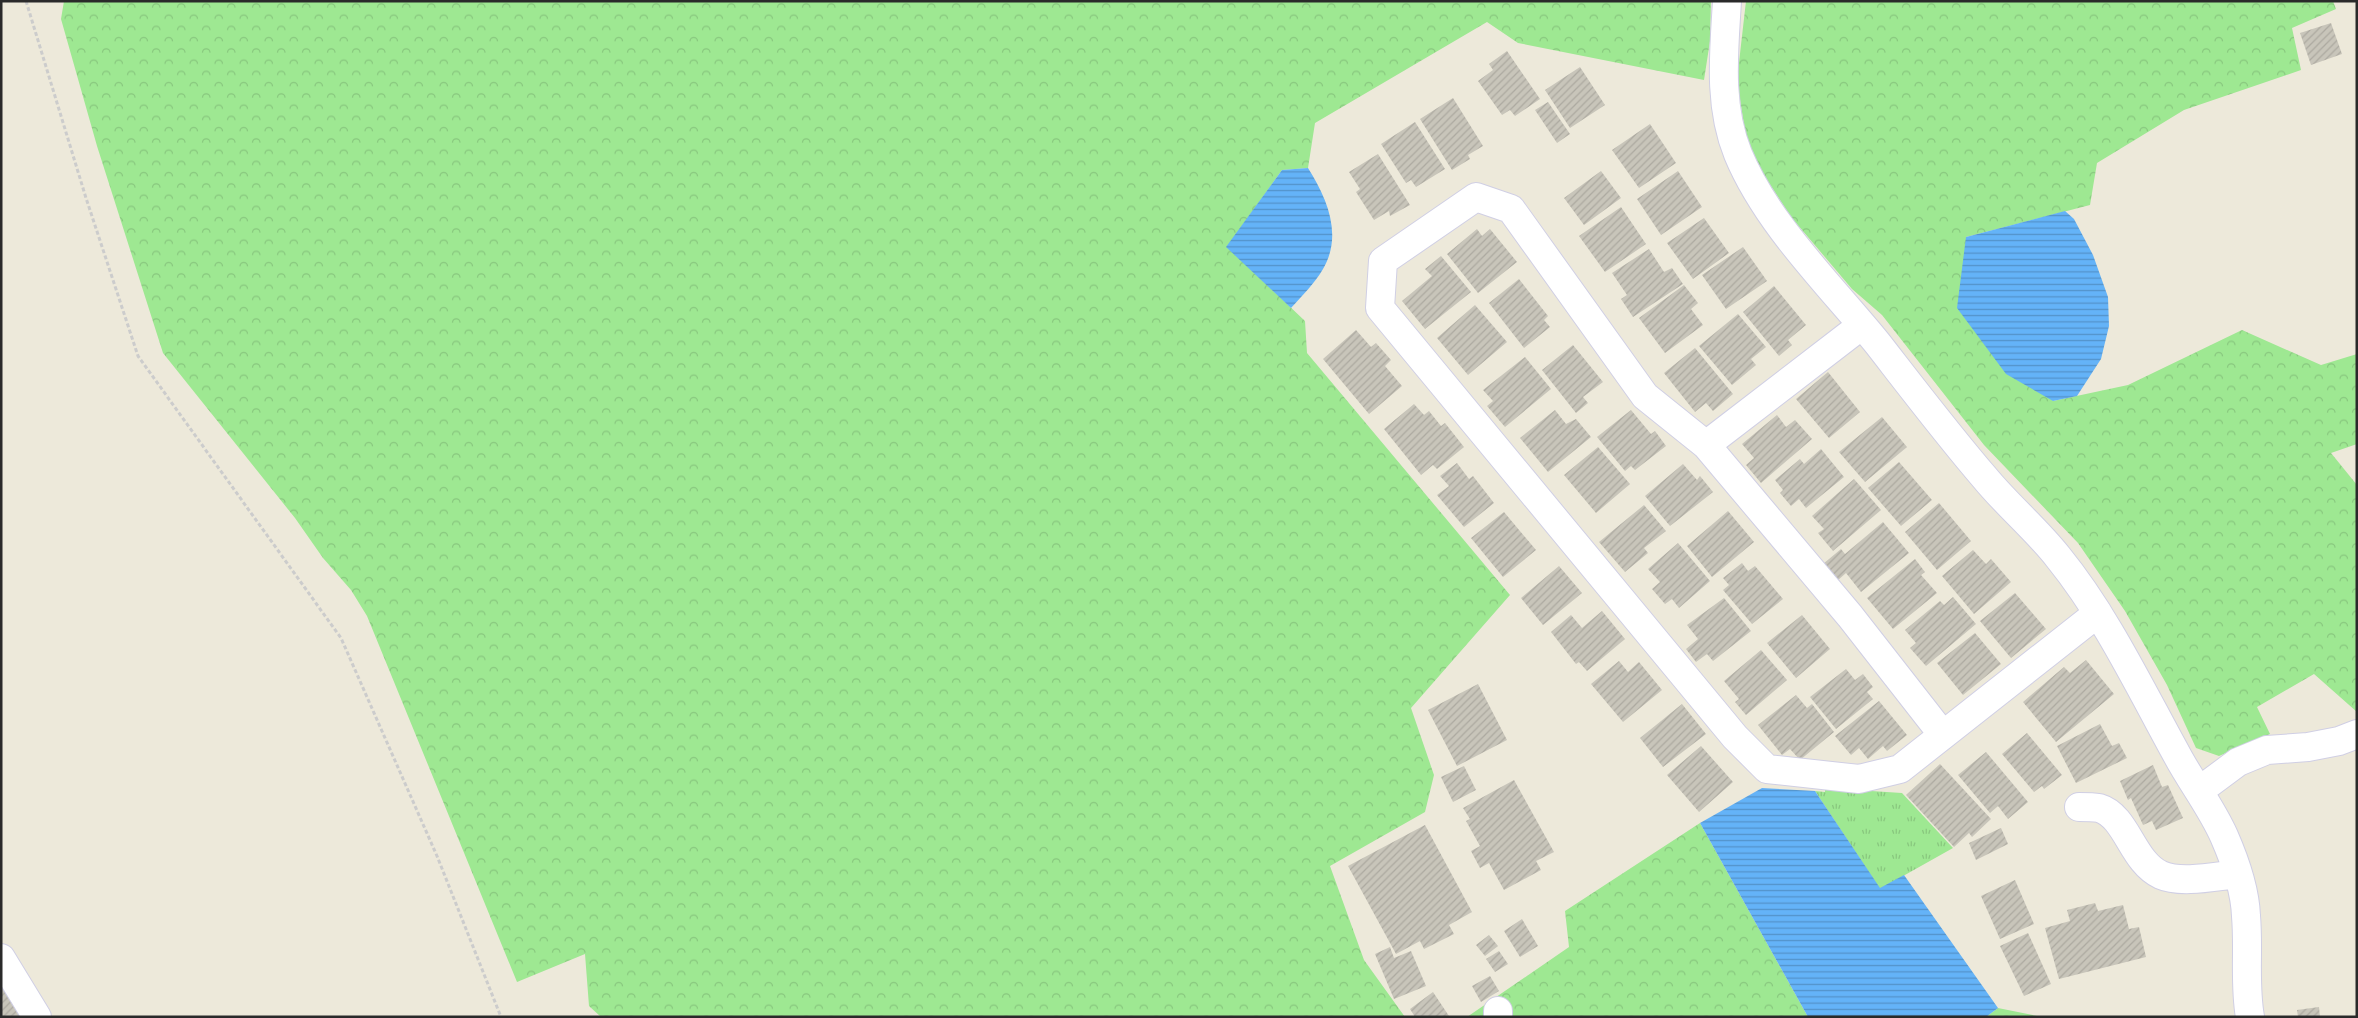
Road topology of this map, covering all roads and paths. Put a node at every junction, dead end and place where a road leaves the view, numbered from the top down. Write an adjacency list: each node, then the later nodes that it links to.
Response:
1 (26, 1): 13 (path)
2 (1727, 1): 3 (street)
3 (1862, 325): 4 (street); 5 (street)
4 (1706, 445): 7 (street); 7 (street)
5 (2098, 613): 7 (street); 8 (street)
6 (2357, 734): 8 (street)
7 (1943, 735)
8 (2198, 791): 10 (street)
9 (2079, 807): 10 (street)
10 (2238, 874): 14 (street)
11 (1, 958): 12 (street)
12 (37, 1017)
13 (501, 1017)
14 (2250, 1017)

